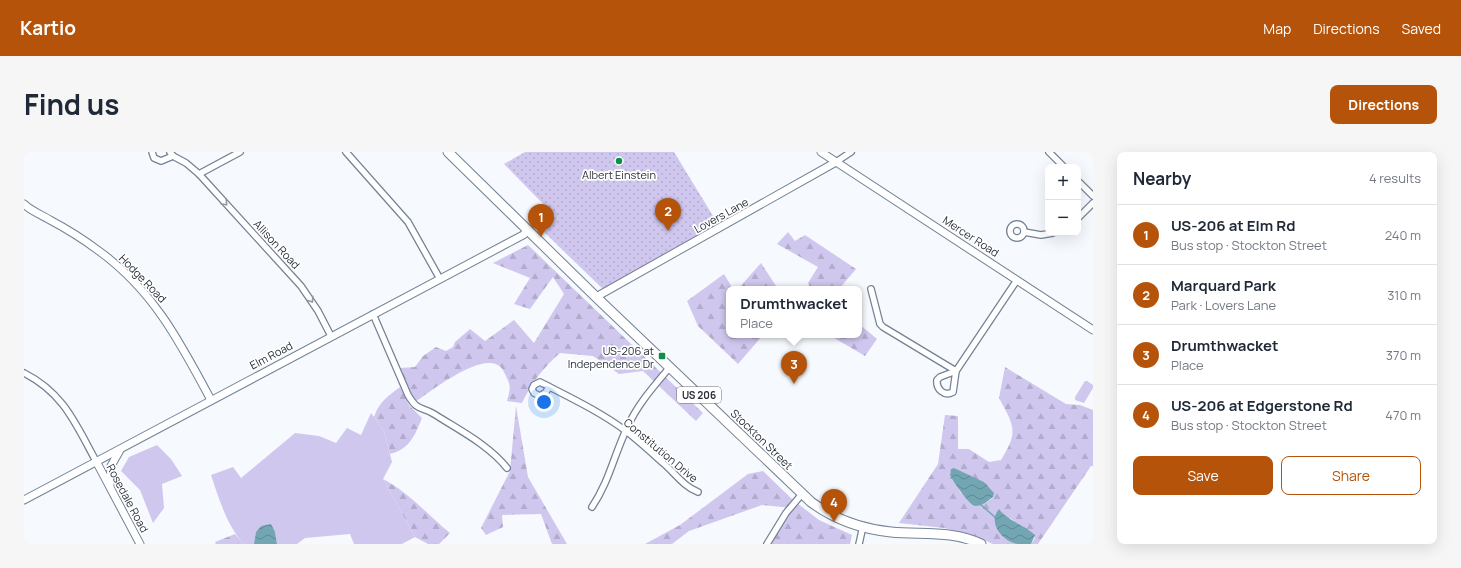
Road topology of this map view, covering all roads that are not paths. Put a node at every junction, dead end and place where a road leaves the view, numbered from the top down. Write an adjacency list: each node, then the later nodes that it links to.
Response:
1 (152, 152): 8 (street)
2 (240, 152): 11 (street)
3 (346, 152): 20 (street)
4 (448, 152): 17 (highway, Stockton Street / US 206)
5 (821, 152): 9 (street, Mercer Road)
6 (851, 152): 9 (street)
7 (1049, 152): 10 (street)
8 (171, 154): 11 (street, Allison Road)
9 (836, 162): 21 (street, Mercer Road); 23 (street, Lovers Lane)
10 (1061, 164)
11 (199, 174): 26 (street, Allison Road, one-way to 26)
12 (1081, 184): 13 (street)
13 (1093, 196)
14 (1093, 203): 16 (street)
15 (25, 205): 30 (street, Hodge Road)
16 (1081, 215)
17 (529, 230): 20 (street, Elm Road); 23 (highway, Stockton Street / US 206)
18 (1024, 232): 19 (street)
19 (1045, 234)
20 (440, 279): 24 (street, Elm Road)
21 (1016, 280): 22 (street); 25 (street, Mercer Road)
22 (871, 289)
23 (596, 297): 27 (highway, Stockton Street / US 206)
24 (372, 314): 26 (street, Elm Road); 34 (street)
25 (1093, 330)
26 (330, 336): 30 (street, Elm Road)
27 (670, 367): 31 (street); 37 (highway, Stockton Street / US 206)
28 (24, 373): 33 (street)
29 (549, 387): 31 (street, Constitution Drive)
30 (211, 400): 32 (street, Elm Road)
31 (626, 431): 36 (street, Constitution Drive); 39 (street)
32 (123, 447): 33 (street, Elm Road); 35 (street)
33 (96, 461): 35 (street, Rosedale Road); 38 (street, Elm Road)
34 (507, 468)
35 (112, 491): 41 (street, Rosedale Road)
36 (698, 492)
37 (802, 494): 40 (highway, Stockton Street / US 206); 42 (street)
38 (24, 500)
39 (592, 507)
40 (863, 526): 43 (street); 44 (highway, Stockton Street / US 206)
41 (140, 544)
42 (767, 544)
43 (859, 544)
44 (981, 544)

